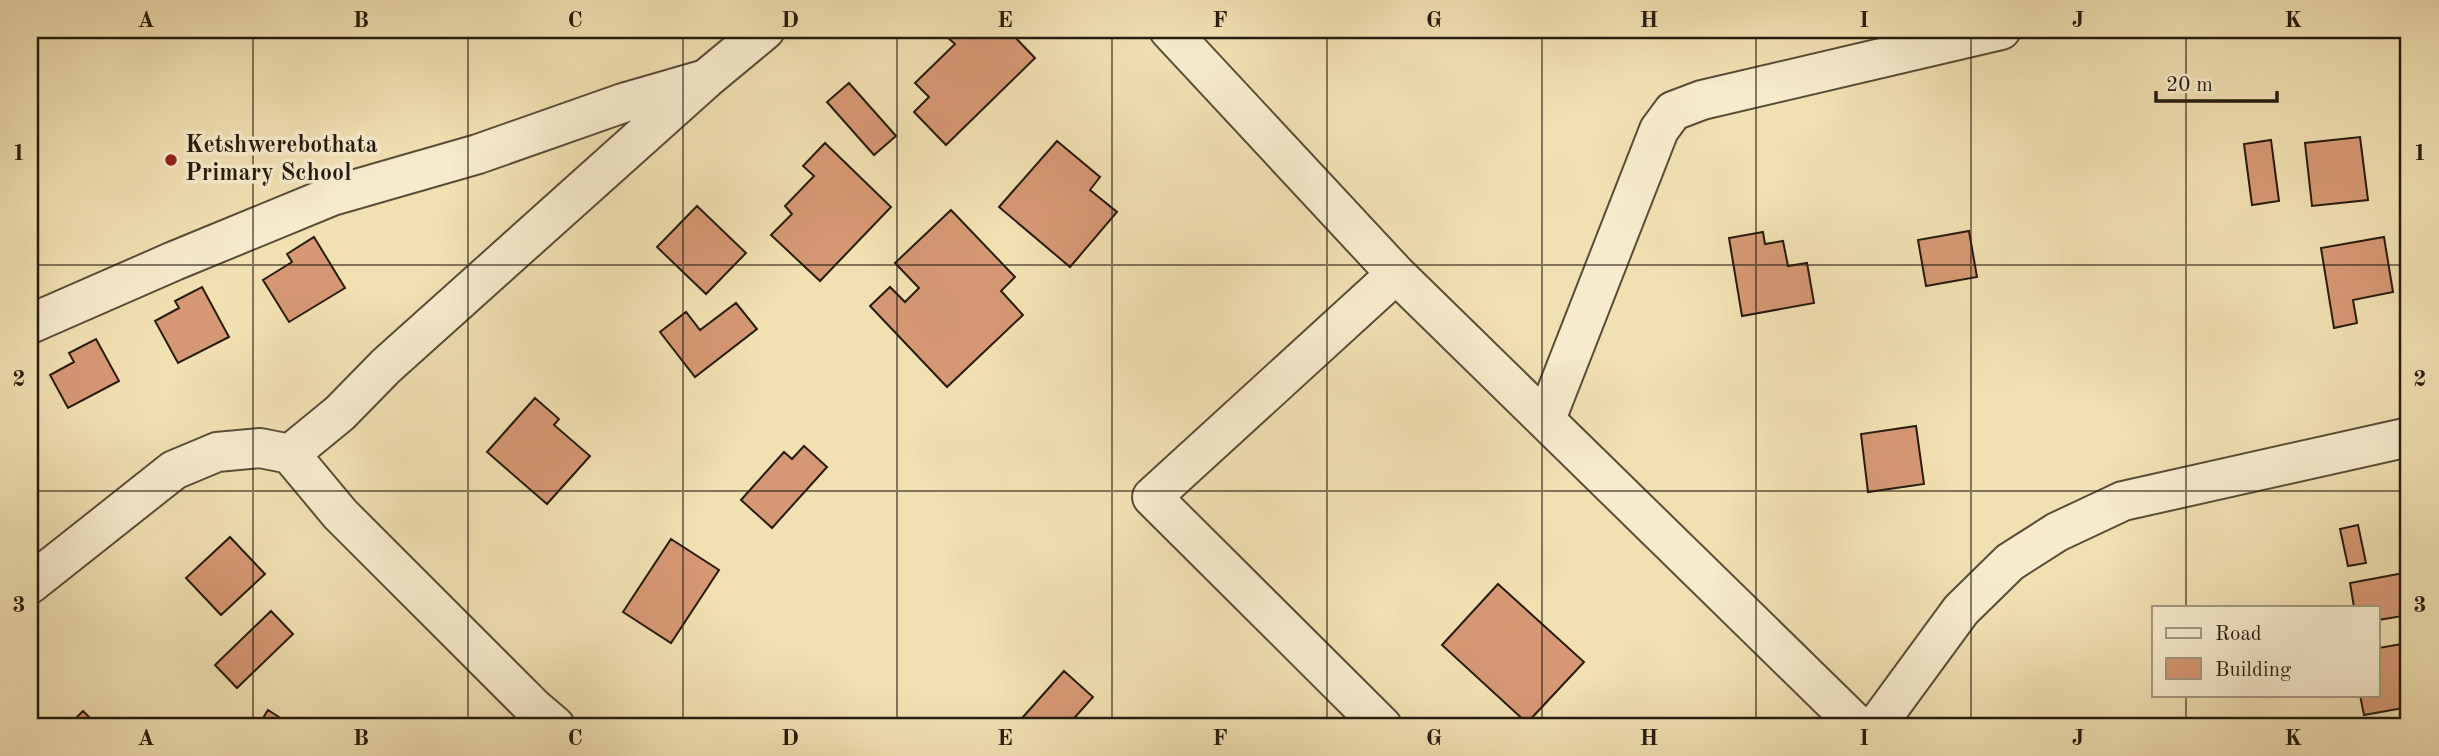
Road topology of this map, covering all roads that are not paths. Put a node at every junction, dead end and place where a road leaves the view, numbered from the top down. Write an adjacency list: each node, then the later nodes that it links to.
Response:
1 (765, 30): 4 (street)
2 (1169, 30): 5 (street)
3 (2001, 30): 7 (street)
4 (706, 79): 6 (street); 9 (street)
5 (1396, 274): 7 (street); 12 (street)
6 (30, 324)
7 (1546, 419): 13 (street)
8 (2409, 437): 14 (street)
9 (290, 454): 10 (street); 11 (street)
10 (30, 584)
11 (555, 726)
12 (1382, 726)
13 (1858, 726)
14 (1876, 726)

